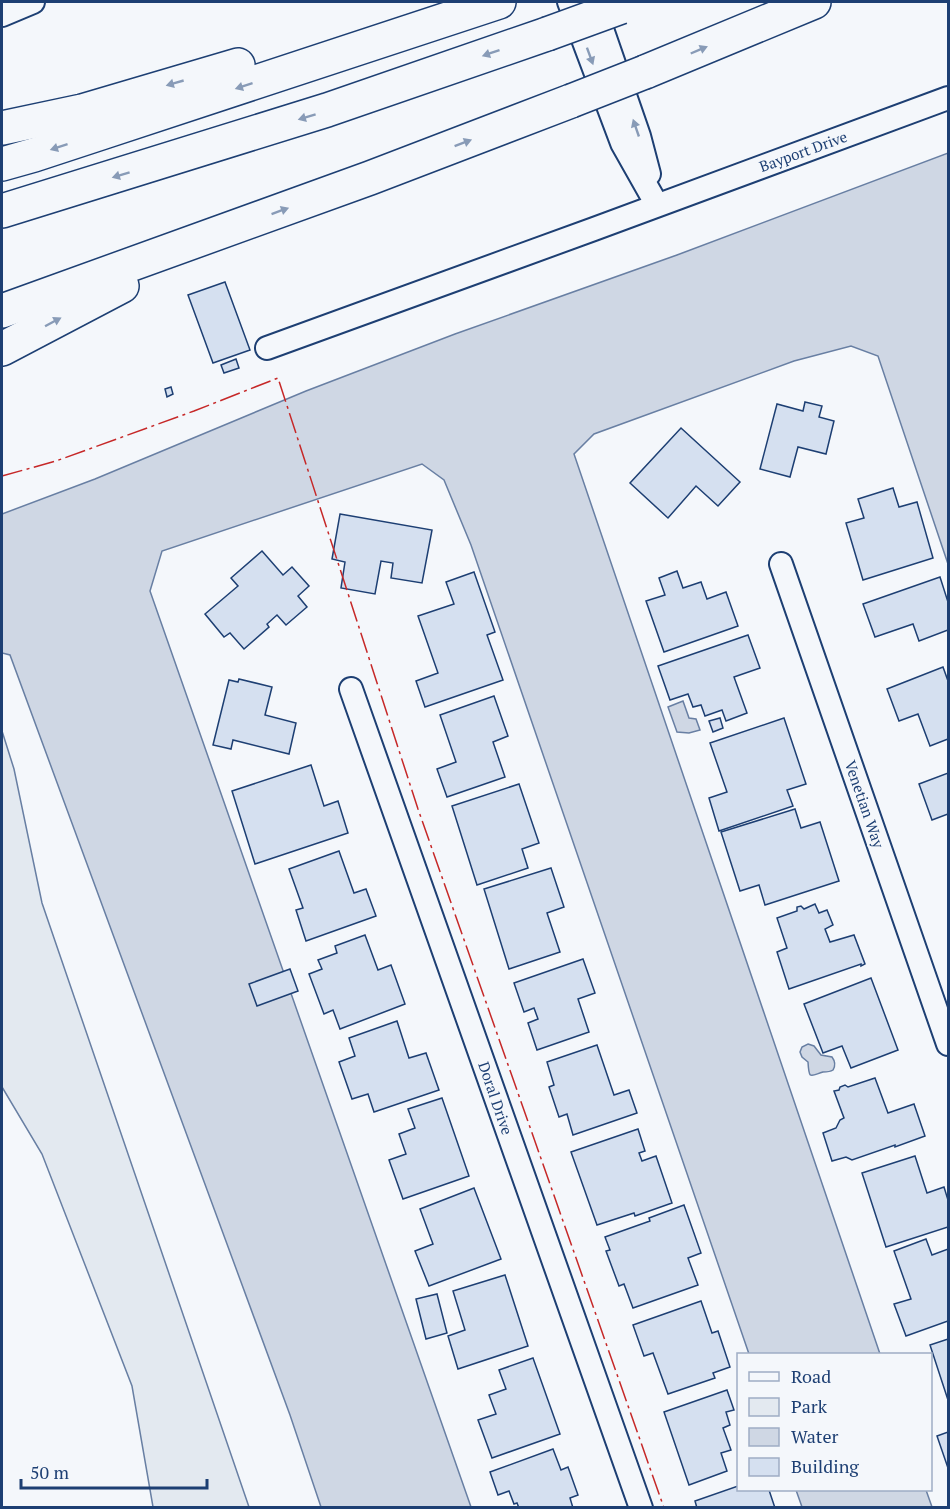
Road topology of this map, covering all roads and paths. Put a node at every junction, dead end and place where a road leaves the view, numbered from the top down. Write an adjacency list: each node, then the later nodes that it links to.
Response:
1 (33, 2): 7 (street)
2 (453, 2): 9 (highway, one-way to 9)
3 (499, 2): 10 (highway, one-way to 10)
4 (569, 2): 11 (street, one-way to 11)
5 (814, 2): 13 (highway, one-way to 5, bridge)
6 (616, 3): 11 (street, one-way to 6); 12 (highway, one-way to 12, bridge)
7 (2, 15)
8 (948, 98): 11 (street, Bayport Drive)
9 (2, 128)
10 (2, 164)
11 (657, 205): 15 (street, Bayport Drive)
12 (2, 211)
13 (225, 232): 14 (highway); 16 (highway, one-way to 13)
14 (2, 311)
15 (267, 348)
16 (2, 349)
17 (781, 564): 19 (street, Venetian Way)
18 (351, 689): 20 (street, Doral Drive)
19 (948, 1044)
20 (641, 1508)

